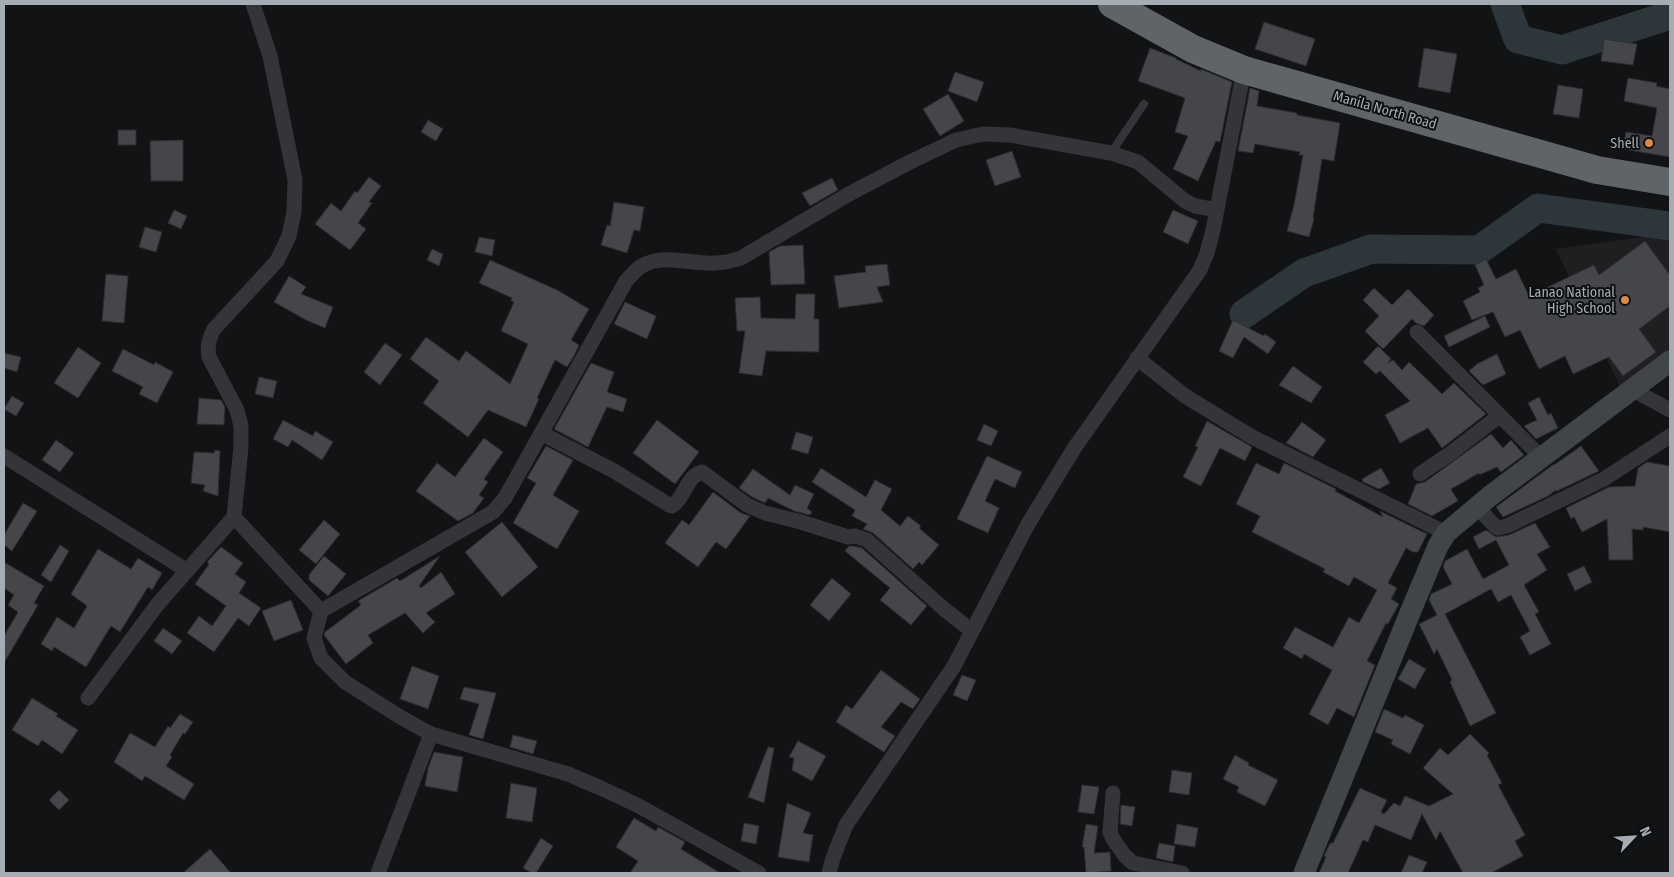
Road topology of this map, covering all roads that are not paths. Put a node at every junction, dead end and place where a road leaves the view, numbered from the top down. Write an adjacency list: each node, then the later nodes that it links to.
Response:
1 (253, 4): 20 (street)
2 (1112, 4): 3 (highway, Manila North Road)
3 (1244, 70): 6 (highway, Manila North Road); 7 (street)
4 (1144, 104): 5 (lane)
5 (1111, 153): 7 (street); 14 (street)
6 (1670, 182)
7 (1217, 210): 9 (street)
8 (1417, 332): 13 (street)
9 (1137, 358): 21 (street); 24 (street)
10 (1670, 361): 11 (street)
11 (1632, 390): 12 (street); 17 (street)
12 (1670, 410)
13 (1499, 416): 17 (street); 18 (street)
14 (541, 434): 23 (street); 24 (street)
15 (1670, 436): 19 (street)
16 (4, 456): 22 (street)
17 (1540, 457): 19 (street)
18 (1420, 474)
19 (1476, 506): 21 (street)
20 (234, 517): 22 (street); 23 (street)
21 (1446, 533): 32 (street)
22 (186, 570): 25 (street)
23 (321, 611): 26 (street)
24 (972, 631): 30 (street)
25 (88, 698)
26 (431, 734): 28 (street); 29 (street)
27 (1113, 793): 31 (street)
28 (378, 873)
29 (759, 873)
30 (829, 873)
31 (1182, 873)
32 (1304, 873)

